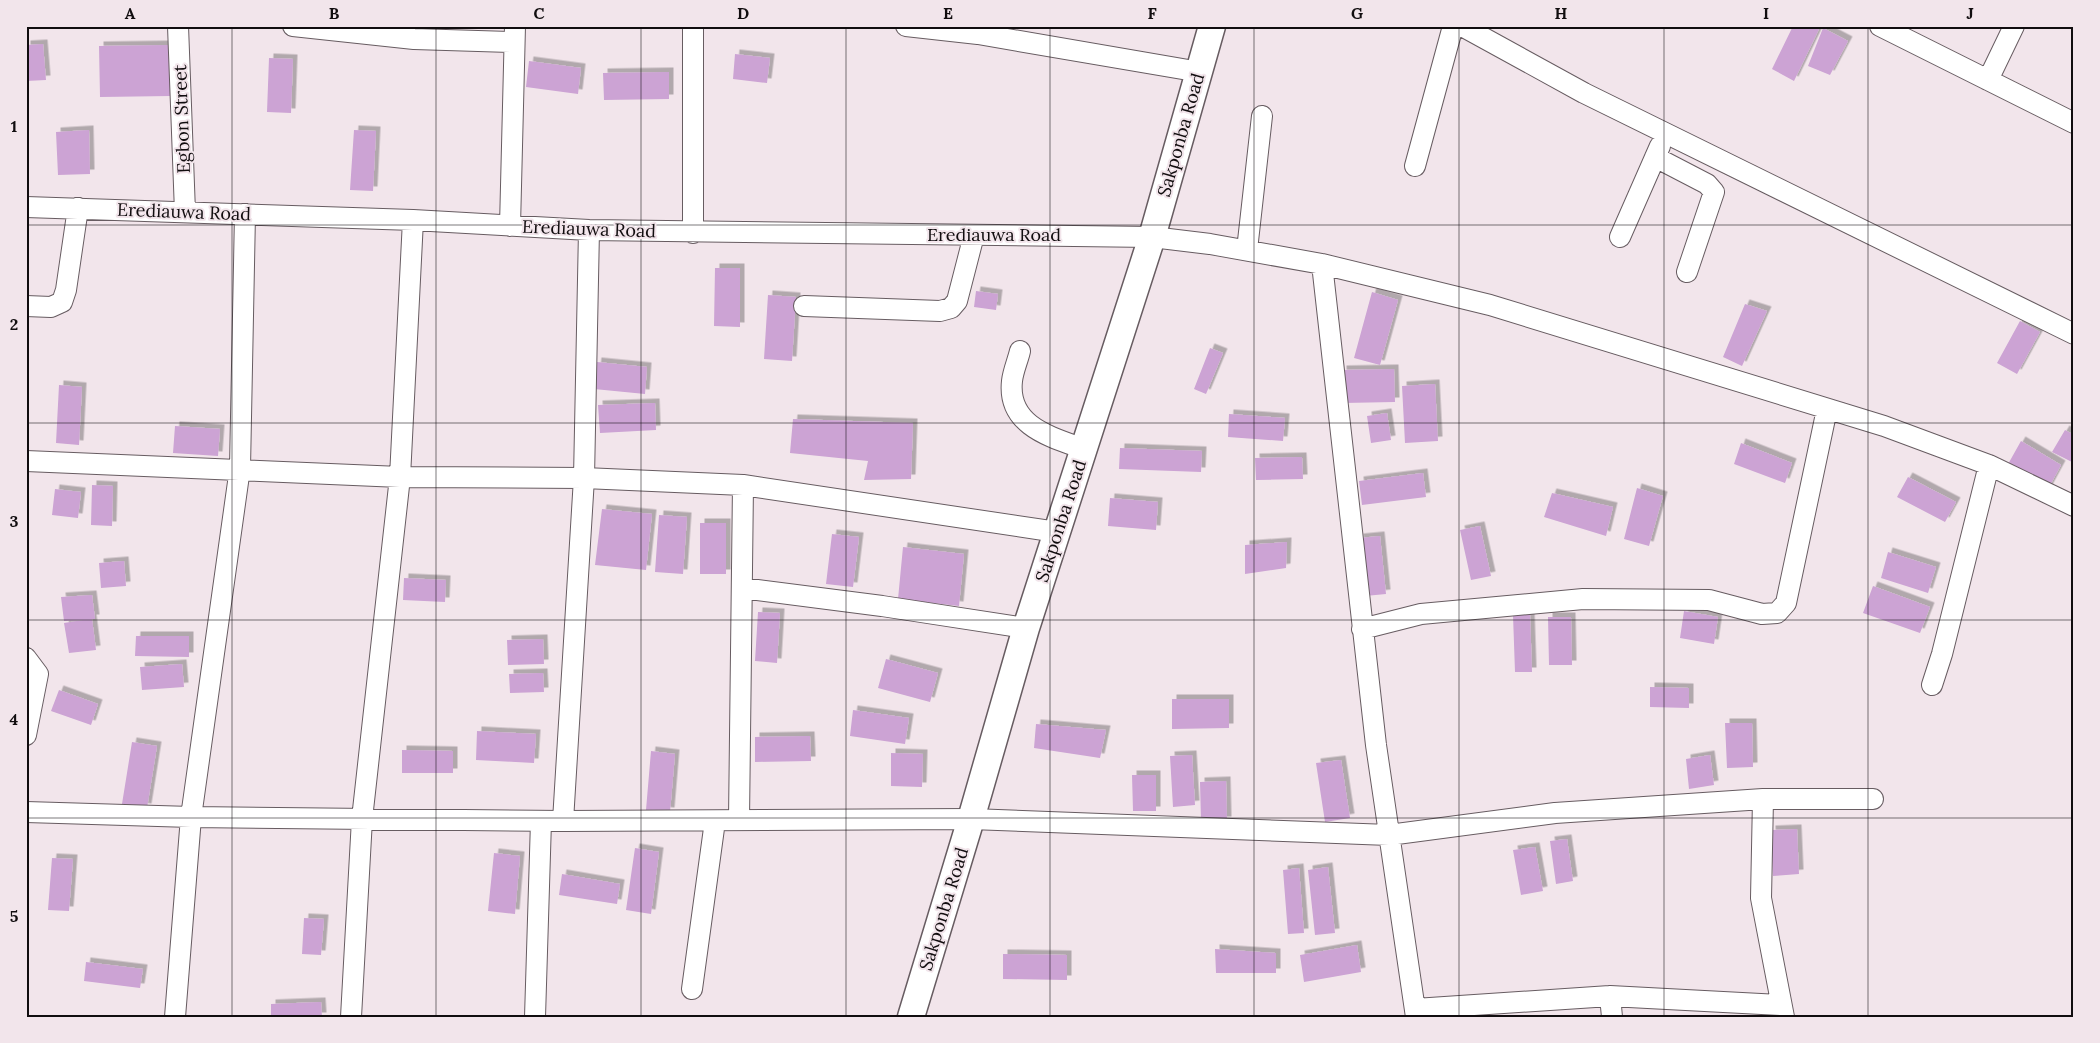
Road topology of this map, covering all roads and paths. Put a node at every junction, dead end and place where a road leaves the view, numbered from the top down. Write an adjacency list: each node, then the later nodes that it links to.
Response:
1 (178, 26): 20 (street, Egbon Street)
2 (293, 26): 10 (street)
3 (693, 26): 25 (street)
4 (906, 26): 11 (street)
5 (1212, 26): 11 (main road, Sakponba Road)
6 (1454, 26): 17 (street)
7 (1462, 26): 15 (street)
8 (1880, 26): 12 (street)
9 (2014, 26): 12 (street)
10 (514, 34): 23 (street)
11 (1200, 72): 27 (main road, Sakponba Road)
12 (1988, 80): 14 (street)
13 (1262, 116): 29 (street)
14 (2074, 124)
15 (1666, 133): 16 (street); 34 (street)
16 (1655, 157): 28 (street); 31 (street)
17 (1415, 166)
18 (26, 207): 19 (street, Erediauwa Road)
19 (78, 208): 20 (street, Erediauwa Road); 32 (street)
20 (186, 212): 21 (street, Erediauwa Road)
21 (245, 214): 22 (street, Erediauwa Road); 40 (street)
22 (413, 220): 23 (street, Erediauwa Road); 41 (street)
23 (510, 226): 24 (street, Erediauwa Road)
24 (589, 230): 25 (street, Erediauwa Road); 42 (street)
25 (693, 233): 26 (street, Erediauwa Road)
26 (974, 235): 27 (street, Erediauwa Road); 33 (street)
27 (1152, 237): 29 (street, Erediauwa Road); 37 (main road, Sakponba Road)
28 (1620, 237)
29 (1247, 250): 30 (street, Erediauwa Road)
30 (1322, 264): 36 (street, Erediauwa Road); 48 (street)
31 (1688, 272)
32 (26, 306)
33 (804, 306)
34 (2074, 334)
35 (1020, 351): 37 (street)
36 (1828, 409): 39 (street, Erediauwa Road); 48 (street)
37 (1084, 449): 45 (main road, Sakponba Road)
38 (26, 461): 40 (street)
39 (1989, 465): 44 (street, Erediauwa Road); 50 (street)
40 (240, 468): 41 (street); 55 (street)
41 (400, 476): 42 (street); 56 (street)
42 (584, 478): 43 (street); 61 (street)
43 (743, 484): 45 (street); 46 (street)
44 (2074, 506)
45 (1058, 532): 47 (main road, Sakponba Road)
46 (742, 588): 47 (street); 59 (street)
47 (1026, 628): 57 (main road, Sakponba Road)
48 (1362, 629): 62 (street)
49 (26, 658): 51 (street)
50 (1932, 685)
51 (26, 735)
52 (1763, 799): 53 (street); 62 (street); 65 (street)
53 (1873, 799)
54 (26, 812): 55 (street)
55 (191, 817): 56 (street); 67 (street)
56 (362, 819): 58 (street); 68 (street)
57 (971, 819): 59 (street); 62 (street); 70 (main road, Sakponba Road)
58 (541, 820): 61 (street); 69 (street)
59 (739, 820): 60 (street)
60 (715, 821): 61 (street); 63 (street)
61 (563, 822)
62 (1389, 835): 66 (street)
63 (692, 989)
64 (1610, 996): 65 (street); 66 (street); 71 (street)
65 (1783, 1011)
66 (1416, 1013)
67 (175, 1017)
68 (351, 1017)
69 (535, 1017)
70 (911, 1017)
71 (1612, 1017)

